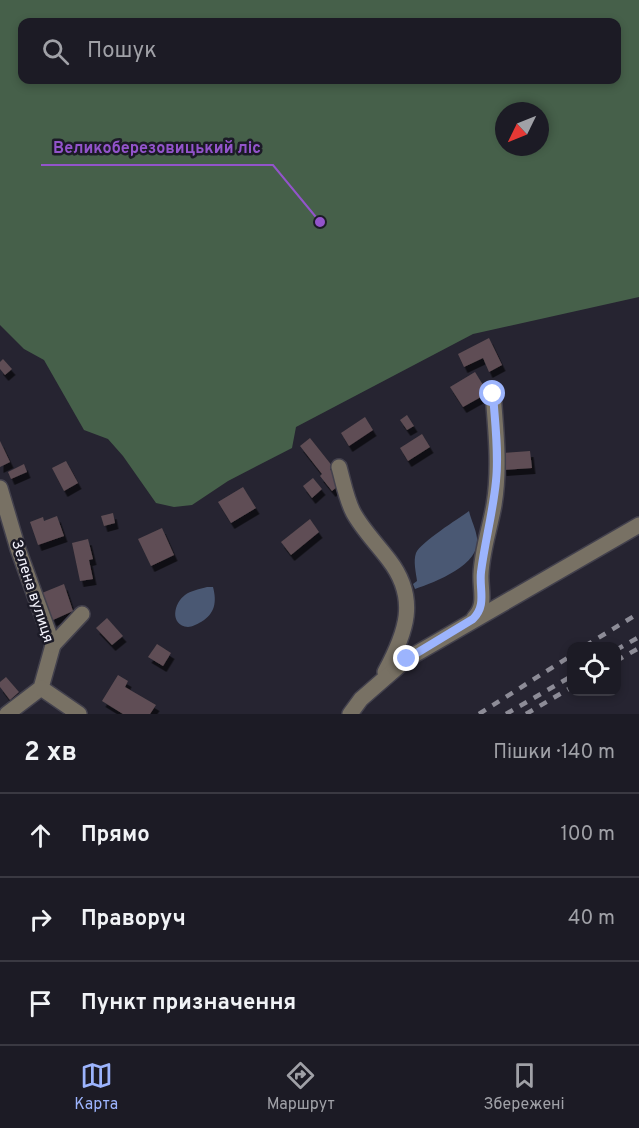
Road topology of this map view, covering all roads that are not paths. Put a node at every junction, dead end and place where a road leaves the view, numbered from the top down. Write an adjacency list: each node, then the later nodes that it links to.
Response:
1 (493, 394): 6 (street)
2 (339, 467): 8 (street)
3 (0, 488): 7 (street, Зелена вулиця)
4 (639, 525): 6 (street)
5 (82, 614): 7 (street)
6 (473, 619): 8 (street)
7 (53, 645): 9 (street, Зелена вулиця)
8 (380, 681): 12 (street)
9 (41, 688): 10 (street); 11 (street)
10 (7, 714)
11 (79, 714)
12 (350, 714)

